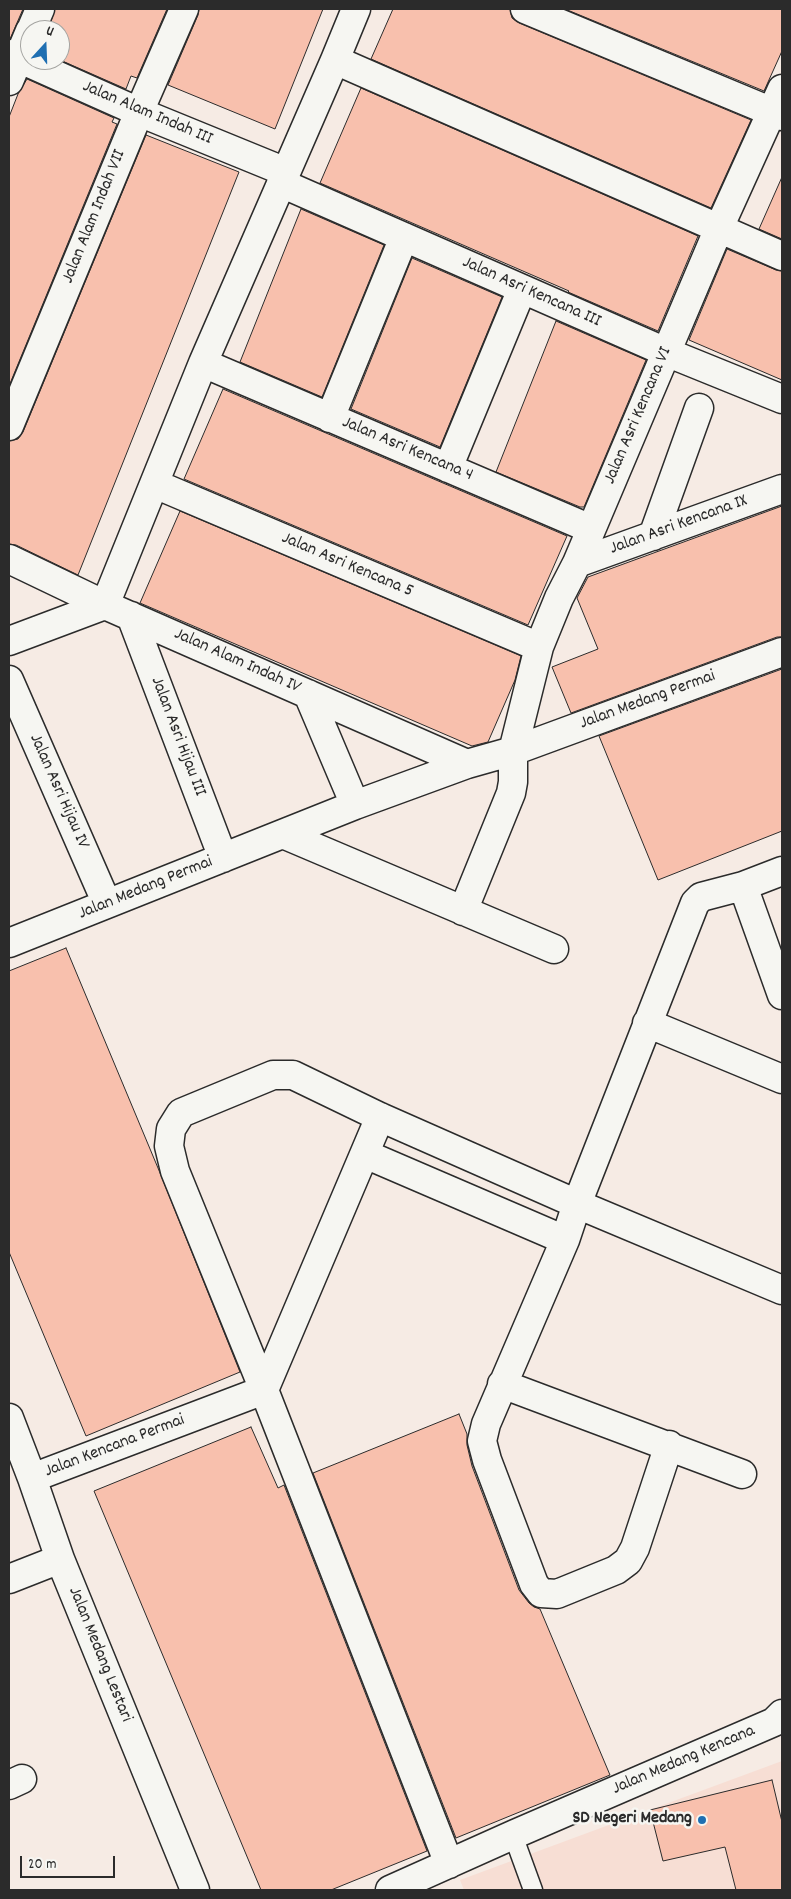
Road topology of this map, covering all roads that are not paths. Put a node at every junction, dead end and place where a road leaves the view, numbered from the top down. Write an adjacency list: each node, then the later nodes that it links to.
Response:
1 (184, 9): 8 (street, Jalan Alam Indah VII)
2 (356, 9): 5 (street)
3 (525, 9): 7 (street)
4 (20, 49): 6 (street)
5 (335, 60): 9 (street); 10 (street)
6 (12, 64): 8 (street, Jalan Alam Indah III)
7 (779, 106): 10 (street, Jalan Asri Kencana VI)
8 (139, 112): 9 (street, Jalan Alam Indah III); 19 (street, Jalan Alam Indah VII)
9 (283, 177): 11 (street, Jalan Asri Kencana III); 15 (street)
10 (711, 225): 12 (street); 14 (street, Jalan Asri Kencana VI)
11 (404, 237): 13 (street, Jalan Asri Kencana III); 18 (street)
12 (782, 256)
13 (522, 289): 14 (street, Jalan Asri Kencana III); 20 (street)
14 (666, 352): 16 (street, Jalan Asri Kencana III); 23 (street, Jalan Asri Kencana VI)
15 (213, 368): 18 (street, Jalan Asri Kencana 4); 21 (street)
16 (782, 398)
17 (699, 408): 24 (street)
18 (330, 418): 20 (street, Jalan Asri Kencana 4)
19 (9, 426)
20 (448, 468): 23 (street, Jalan Asri Kencana 4)
21 (155, 484): 27 (street); 30 (street, Jalan Asri Kencana 5)
22 (782, 489): 24 (street, Jalan Asri Kencana IX)
23 (592, 529): 26 (street, Jalan Asri Kencana VI)
24 (653, 536): 26 (street, Jalan Asri Kencana IX)
25 (9, 559): 27 (street, Jalan Alam Indah IV)
26 (577, 563): 30 (street, Jalan Asri Kencana VI)
27 (105, 605): 28 (street, Jalan Alam Indah IV); 29 (street)
28 (131, 616): 33 (street, Jalan Alam Indah IV); 38 (street, Jalan Asri Hijau III)
29 (9, 641)
30 (539, 647): 34 (street, Jalan Asri Kencana VI)
31 (782, 652): 34 (street, Jalan Medang Permai)
32 (9, 680): 41 (street, Jalan Asri Hijau IV)
33 (308, 694): 35 (street, Jalan Alam Indah IV); 36 (street)
34 (513, 750): 35 (street, Jalan Medang Permai); 42 (street)
35 (467, 764): 36 (street, Jalan Medang Permai)
36 (354, 805): 37 (street, Jalan Medang Permai)
37 (283, 834): 38 (street, Jalan Medang Permai); 42 (street)
38 (223, 858): 41 (street, Jalan Medang Permai)
39 (782, 871): 40 (street)
40 (743, 886): 45 (street); 46 (street)
41 (108, 904): 43 (street, Jalan Medang Permai)
42 (463, 911): 44 (street)
43 (9, 943)
44 (554, 949)
45 (782, 995)
46 (647, 1023): 47 (street); 50 (street)
47 (782, 1079)
48 (380, 1117): 49 (street); 50 (street); 54 (street)
49 (365, 1154): 51 (street); 54 (street)
50 (577, 1204): 51 (street); 52 (street)
51 (565, 1240): 53 (street)
52 (782, 1290)
53 (502, 1384): 56 (street); 56 (street)
54 (264, 1390): 58 (street, Jalan Kencana Permai); 63 (street)
55 (9, 1418): 58 (street, Jalan Medang Lestari)
56 (669, 1445): 57 (street)
57 (742, 1474)
58 (32, 1478): 59 (street, Jalan Medang Lestari)
59 (60, 1559): 60 (street); 64 (street, Jalan Medang Lestari)
60 (9, 1579)
61 (782, 1714): 62 (street, Jalan Medang Kencana)
62 (513, 1835): 63 (street, Jalan Medang Kencana); 66 (lane)
63 (449, 1864): 65 (street, Jalan Medang Kencana)
64 (195, 1890)
65 (390, 1890)
66 (533, 1890)

